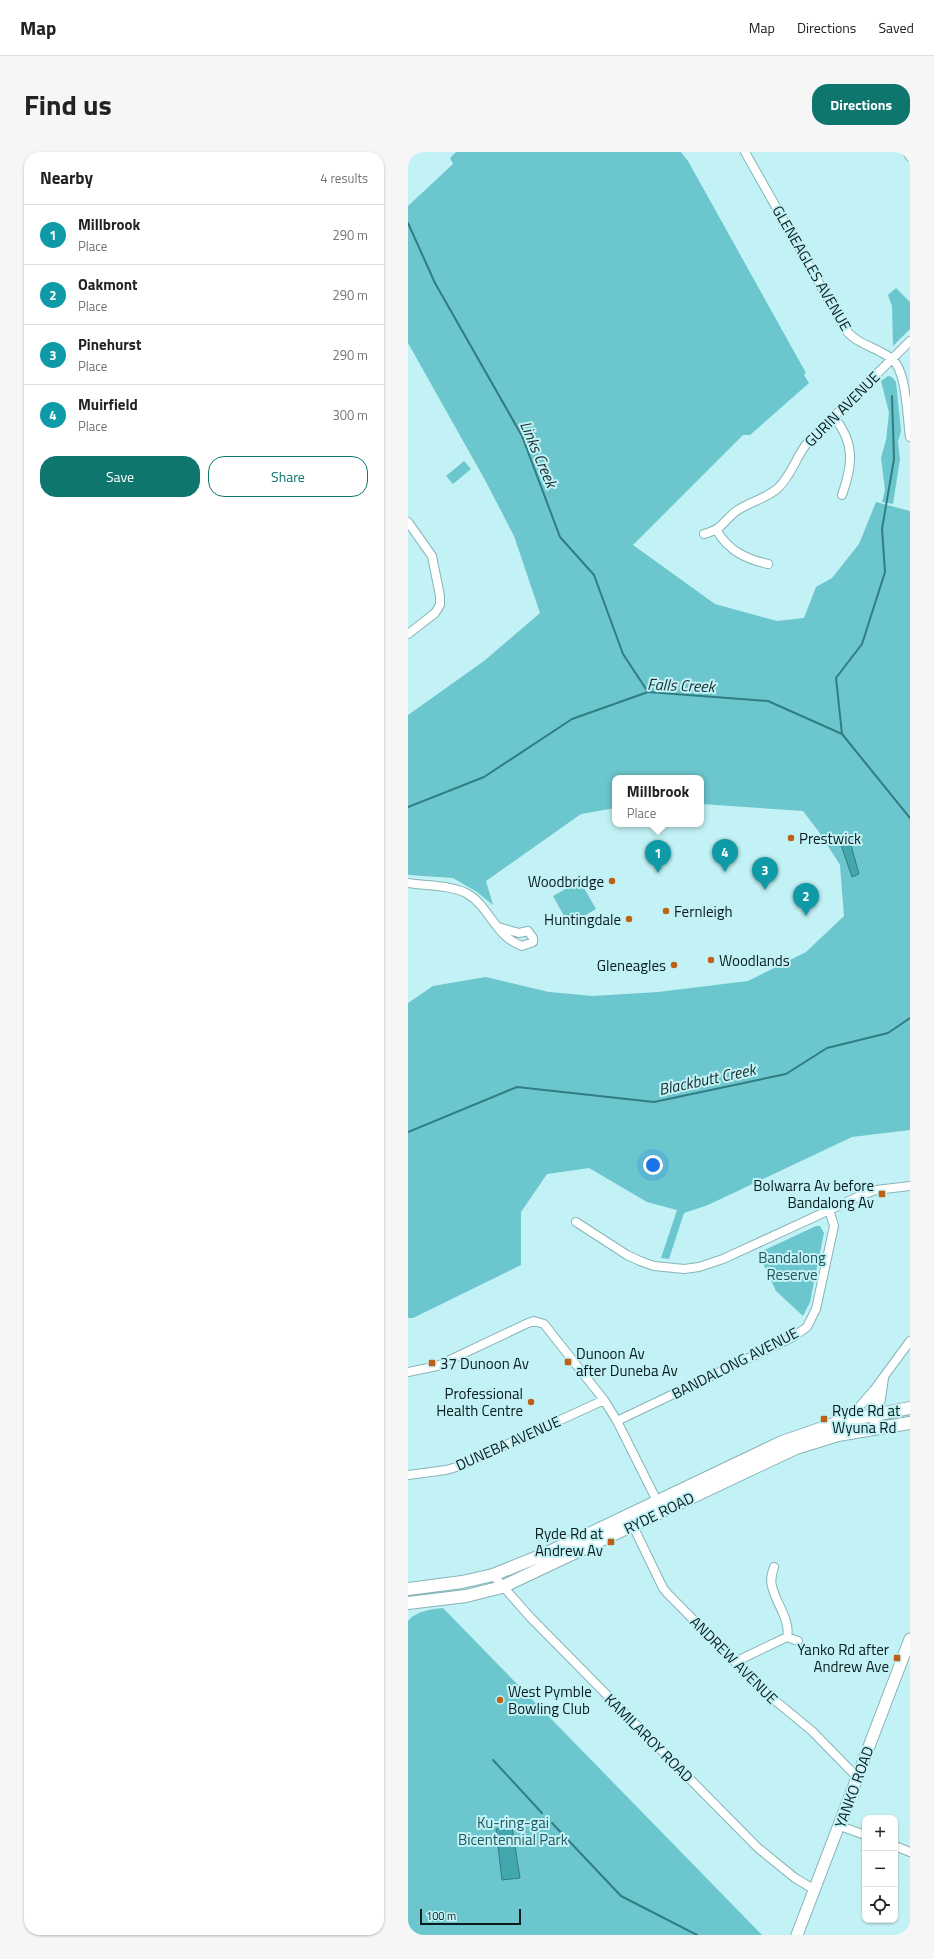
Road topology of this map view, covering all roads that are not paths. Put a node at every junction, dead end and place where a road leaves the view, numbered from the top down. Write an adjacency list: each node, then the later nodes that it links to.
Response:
1 (745, 152): 5 (street, GLENEAGLES AVENUE)
2 (907, 152): 3 (street)
3 (910, 157)
4 (910, 340): 5 (street, GURIN AVENUE)
5 (892, 358): 6 (street, GURIN AVENUE); 7 (street)
6 (834, 417): 8 (street); 10 (street, GURIN AVENUE)
7 (910, 437)
8 (842, 494)
9 (408, 522): 13 (street)
10 (717, 531): 11 (street); 12 (street)
11 (704, 534)
12 (768, 564)
13 (408, 634)
14 (408, 883): 15 (street)
15 (498, 927)
16 (910, 1186): 17 (street)
17 (829, 1209): 18 (street); 26 (street, BANDALONG AVENUE)
18 (576, 1222)
19 (910, 1341): 21 (street)
20 (408, 1372): 23 (street)
21 (884, 1378): 22 (street); 25 (street)
22 (874, 1390): 25 (street); 27 (street)
23 (604, 1400): 26 (street); 30 (street, DUNEBA AVENUE)
24 (910, 1408): 25 (highway, RYDE ROAD)
25 (876, 1415): 27 (highway, RYDE ROAD); 29 (street)
26 (617, 1421): 31 (street)
27 (843, 1421): 31 (highway, RYDE ROAD)
28 (910, 1422): 29 (highway, RYDE ROAD)
29 (875, 1428): 32 (highway, RYDE ROAD)
30 (408, 1475)
31 (656, 1501): 34 (highway, RYDE ROAD)
32 (633, 1526): 35 (highway, RYDE ROAD); 41 (street, ANDREW AVENUE)
33 (774, 1566): 38 (street)
34 (493, 1575): 35 (street, KAMILAROY ROAD); 36 (highway, RYDE ROAD)
35 (502, 1587): 37 (highway, RYDE ROAD); 47 (street, KAMILAROY ROAD)
36 (408, 1589)
37 (408, 1603)
38 (787, 1638): 40 (street); 41 (street)
39 (910, 1639): 42 (main road, YANKO ROAD)
40 (798, 1641)
41 (735, 1662): 42 (street, ANDREW AVENUE)
42 (857, 1777): 43 (main road, YANKO ROAD)
43 (840, 1826): 44 (street); 47 (main road, YANKO ROAD)
44 (862, 1834)
45 (898, 1847): 46 (street)
46 (910, 1852)
47 (815, 1890): 48 (main road, YANKO ROAD)
48 (797, 1935)

